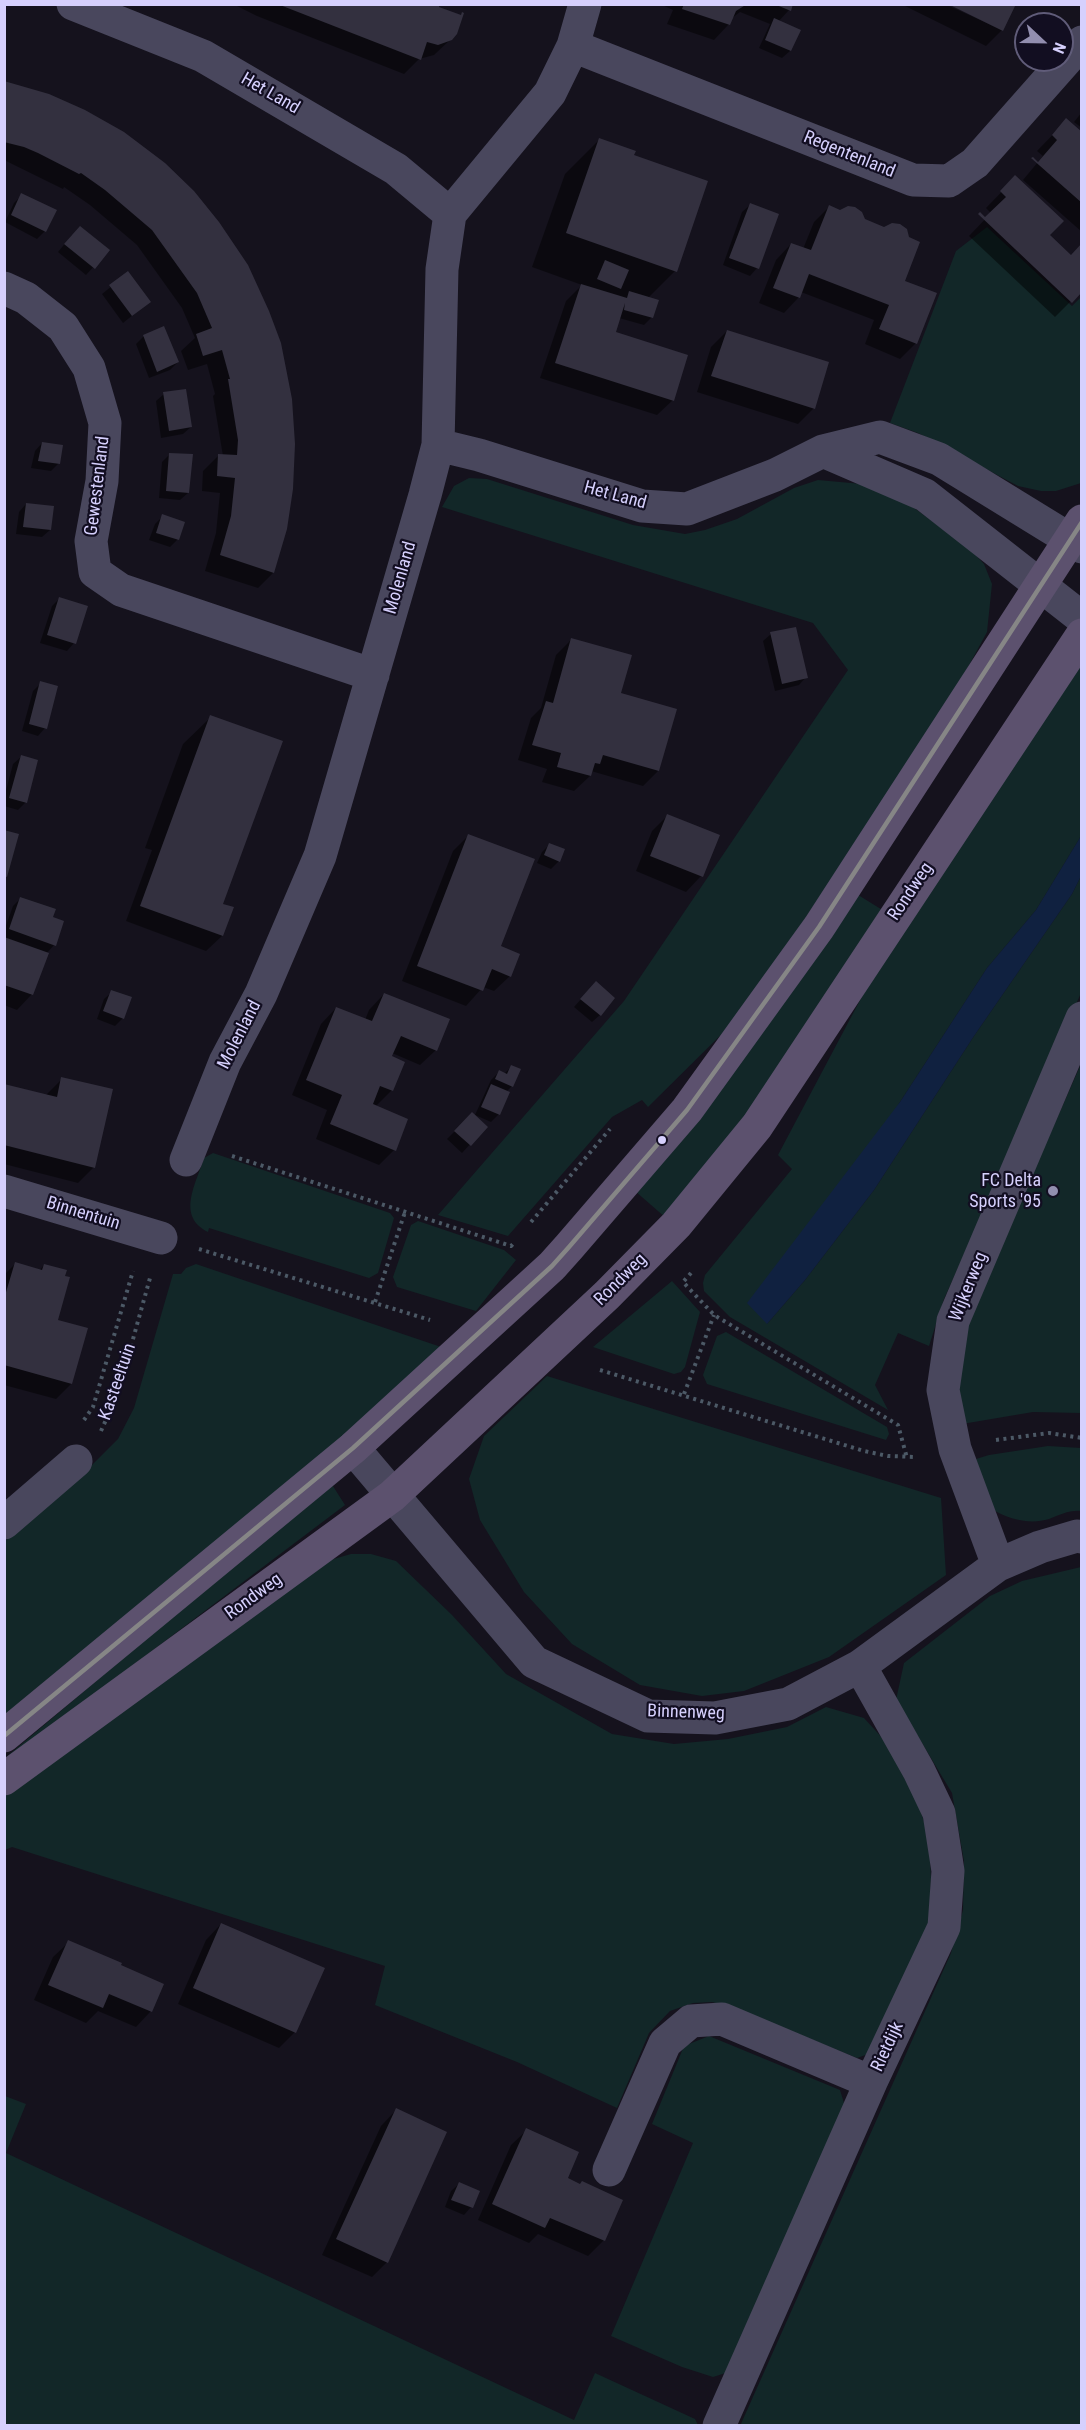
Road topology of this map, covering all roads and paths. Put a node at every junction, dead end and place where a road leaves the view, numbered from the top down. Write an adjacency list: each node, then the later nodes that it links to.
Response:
1 (73, 4): 5 (street, Het Land)
2 (585, 4): 4 (street)
3 (1082, 42): 4 (street, Regentenland)
4 (573, 46): 5 (street)
5 (450, 214): 7 (street, Molenland)
6 (4, 288): 13 (street, Gewestenland)
7 (438, 445): 8 (street, Het Land); 13 (street, Molenland)
8 (823, 451): 9 (street, Het Land); 10 (street)
9 (1077, 536): 10 (main road)
10 (1038, 587): 11 (street); 30 (main road)
11 (1082, 618)
12 (1082, 635): 34 (main road, Rondweg)
13 (373, 675): 16 (street, Molenland)
14 (1082, 1018): 31 (street, Wijkerweg)
15 (610, 1129): 19 (path)
16 (189, 1151): 18 (path)
17 (4, 1191): 20 (street, Binnentuin)
18 (405, 1212): 21 (path); 23 (path)
19 (526, 1228)
20 (153, 1235): 23 (path); 28 (path); 33 (path, Kasteeltuin)
21 (519, 1237)
22 (698, 1265): 24 (path)
23 (375, 1302): 25 (path)
24 (714, 1315): 27 (path); 32 (path)
25 (432, 1321)
26 (600, 1370): 27 (path)
27 (684, 1394): 32 (path)
28 (83, 1421)
29 (1082, 1438): 31 (path)
30 (353, 1448): 34 (street, Binnenweg); 39 (main road)
31 (955, 1449): 32 (path); 37 (street, Wijkerweg)
32 (908, 1458)
33 (76, 1461): 35 (street)
34 (392, 1496): 38 (street, Binnenweg); 40 (main road, Rondweg)
35 (4, 1523)
36 (1082, 1538): 37 (street, Binnenweg)
37 (998, 1565): 38 (street, Binnenweg)
38 (860, 1666): 41 (street, Rietdijk)
39 (4, 1736)
40 (4, 1779)
41 (871, 2082): 42 (street); 43 (street, Rietdijk)
42 (609, 2170)
43 (719, 2426)

